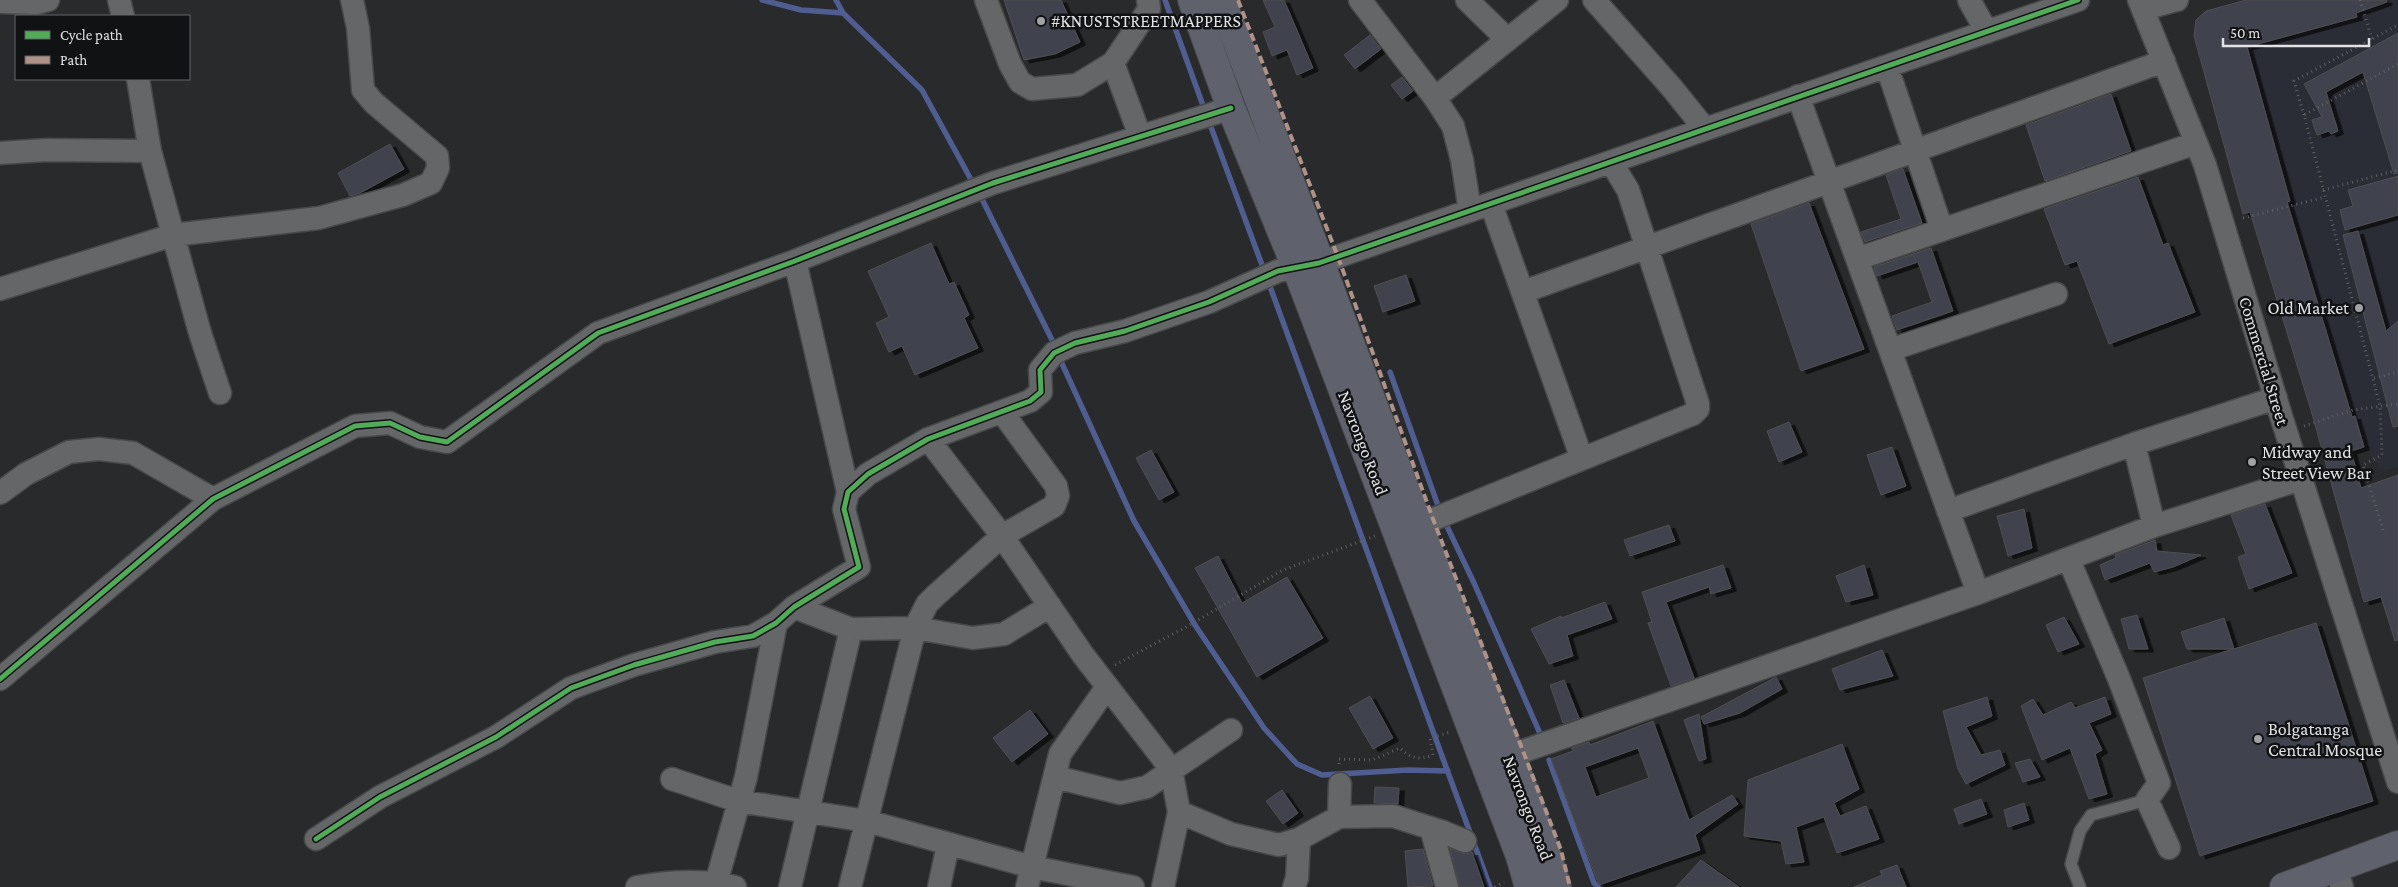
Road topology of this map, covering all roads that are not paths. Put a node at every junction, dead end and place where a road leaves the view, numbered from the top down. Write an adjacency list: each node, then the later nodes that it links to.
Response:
1 (48, 0): 15 (street)
2 (119, 0): 17 (street)
3 (352, 0): 37 (street)
4 (986, 0): 21 (street)
5 (1148, 0): 21 (street)
6 (1192, 0): 26 (highway, Navrongo Road)
7 (1221, 0): 41 (highway, Navrongo Road)
8 (1360, 0): 25 (street)
9 (1467, 0): 19 (street)
10 (1557, 0): 19 (street)
11 (1594, 0): 27 (street)
12 (1970, 0): 18 (street)
13 (2078, 0): 18 (street)
14 (2177, 0): 16 (street)
15 (0, 2)
16 (2142, 5): 20 (street, Commercial Street)
17 (124, 15)
18 (1987, 32): 22 (street)
19 (1508, 39): 25 (street)
20 (2164, 61): 29 (street, Commercial Street); 31 (street)
21 (1113, 63): 28 (street)
22 (1887, 67): 24 (street); 31 (street)
23 (138, 80): 30 (street)
24 (1798, 96): 27 (street); 34 (street)
25 (1435, 98): 35 (street)
26 (1231, 108): 28 (street); 41 (highway, Navrongo Road)
27 (1705, 129): 33 (street)
28 (1140, 136): 40 (street)
29 (2196, 143): 36 (street); 47 (street, Commercial Street)
30 (150, 151): 32 (street); 37 (street)
31 (1915, 151): 34 (street); 36 (street)
32 (0, 153)
33 (1611, 162): 35 (street); 38 (street)
34 (1829, 182): 38 (street); 39 (street)
35 (1480, 208): 41 (street); 43 (street)
36 (1942, 230): 39 (street)
37 (173, 235): 42 (street); 46 (street)
38 (1647, 248): 43 (street); 51 (street)
39 (1857, 259): 45 (street)
40 (795, 261): 53 (street); 55 (street)
41 (1308, 265): 48 (street); 57 (highway, Navrongo Road); 91 (highway, Navrongo Road)
42 (0, 289)
43 (1522, 292): 51 (street)
44 (2056, 294): 45 (street)
45 (1890, 350): 56 (street)
46 (220, 393)
47 (2276, 398): 50 (street); 52 (street, Commercial Street)
48 (1002, 412): 49 (street); 59 (street)
49 (928, 439): 53 (street); 59 (street)
50 (2134, 444): 56 (street); 58 (street)
51 (1582, 459): 57 (street)
52 (2301, 479): 58 (street); 74 (street, Commercial Street)
53 (848, 492): 63 (street)
54 (0, 493): 55 (street)
55 (212, 499): 67 (street)
56 (1948, 511): 61 (street)
57 (1419, 525): 70 (highway, Navrongo Road)
58 (2154, 526): 60 (street)
59 (1002, 536): 62 (street); 65 (street)
60 (2069, 560): 61 (street); 76 (street)
61 (1978, 594): 70 (street)
62 (1050, 606): 65 (street); 68 (street)
63 (794, 607): 64 (street); 66 (street)
64 (776, 623): 77 (street); 83 (street)
65 (915, 628): 66 (street); 81 (street)
66 (851, 629): 79 (street)
67 (0, 679)
68 (1102, 681): 71 (street); 72 (street)
69 (1231, 730): 71 (street)
70 (1509, 756): 101 (highway, Navrongo Road)
71 (1171, 768): 72 (street); 78 (street)
72 (1055, 777): 89 (street)
73 (672, 779): 77 (street)
74 (2398, 782)
75 (1340, 784): 80 (street)
76 (2148, 800): 88 (street); 102 (lane)
77 (738, 801): 79 (street); 92 (street)
78 (1179, 812): 84 (street); 98 (street)
79 (808, 813): 81 (street); 94 (street)
80 (1339, 817): 82 (street); 84 (street)
81 (867, 820): 86 (street); 95 (street)
82 (1432, 828): 85 (street); 100 (street)
83 (316, 839)
84 (1299, 839): 99 (street)
85 (1465, 841)
86 (948, 845): 89 (street); 96 (street)
87 (2398, 845): 90 (highway)
88 (2169, 848)
89 (1029, 877): 97 (street)
90 (2339, 877): 103 (highway)
91 (1518, 884)
92 (722, 886): 93 (street)
93 (637, 887)
94 (790, 887)
95 (850, 887)
96 (939, 887)
97 (1132, 887)
98 (1164, 887)
99 (1294, 887)
100 (1447, 887)
101 (1557, 887)
102 (2080, 887)
103 (2284, 887)

